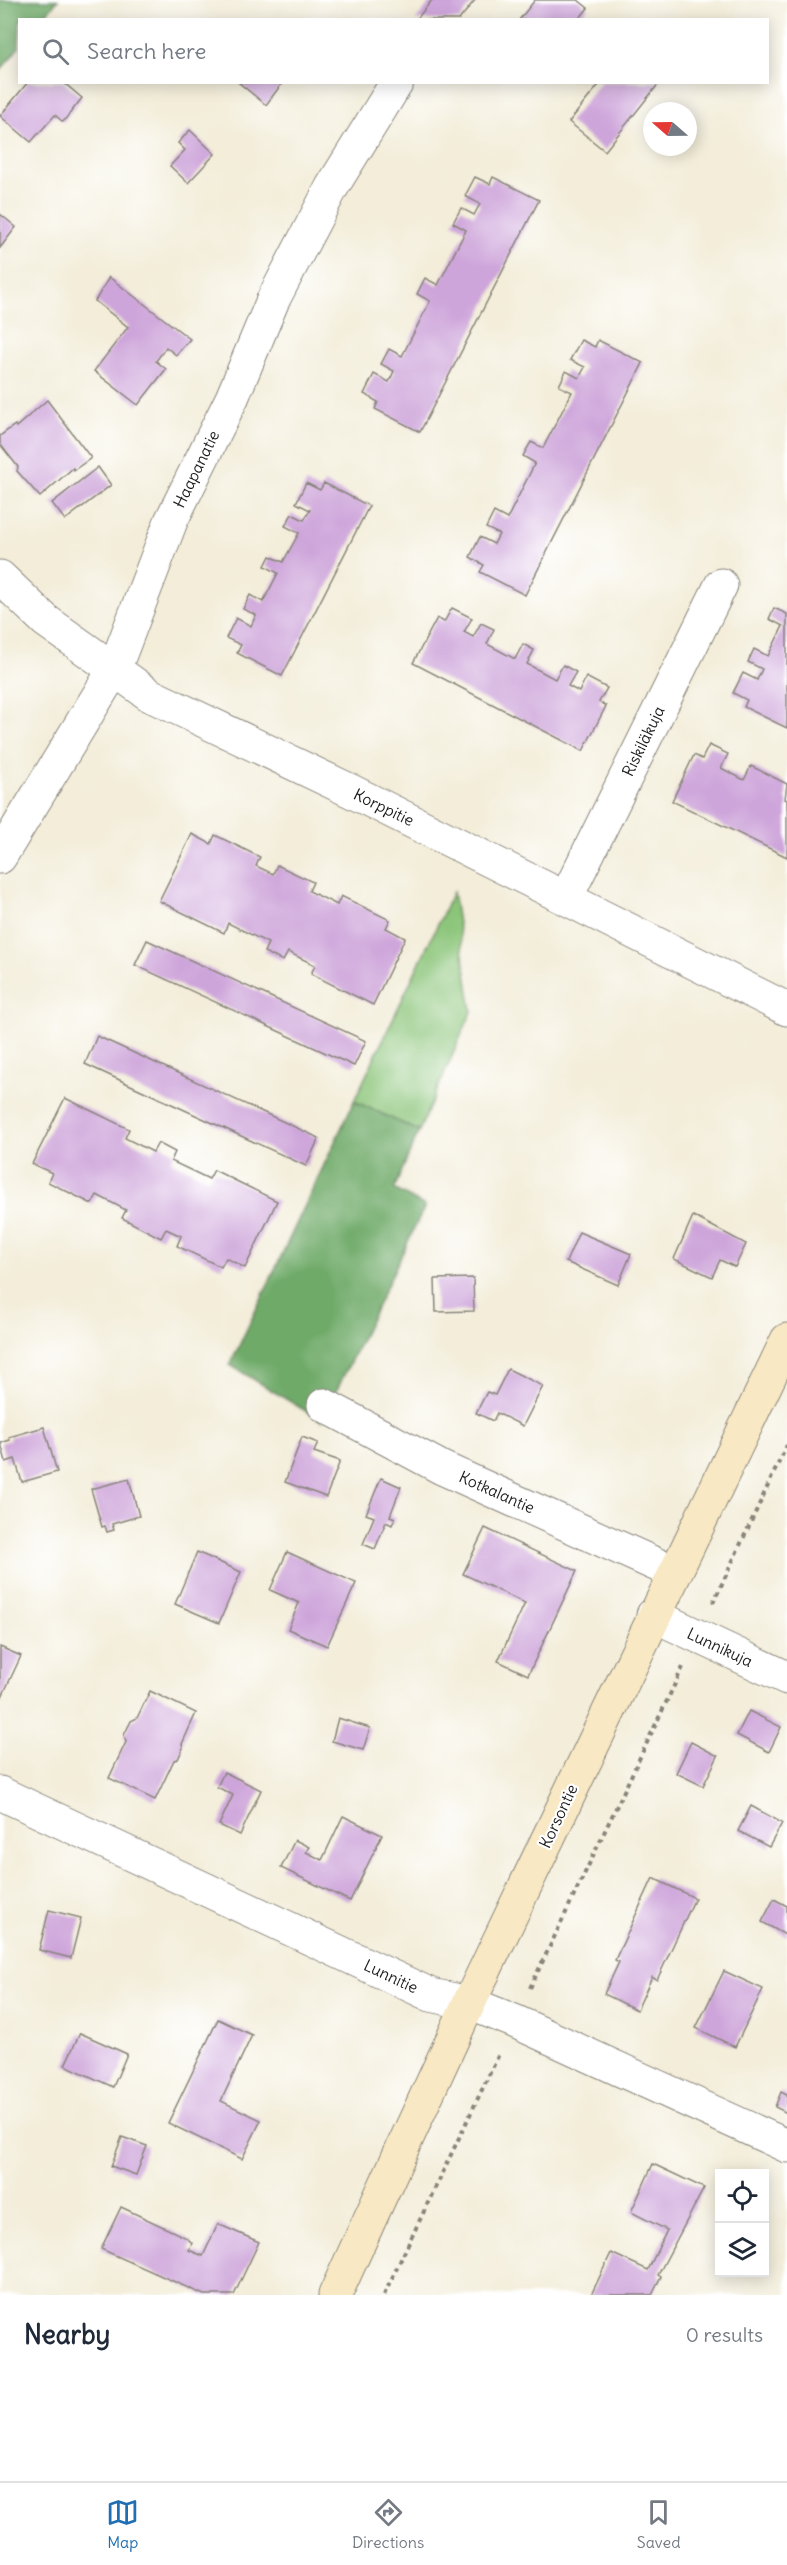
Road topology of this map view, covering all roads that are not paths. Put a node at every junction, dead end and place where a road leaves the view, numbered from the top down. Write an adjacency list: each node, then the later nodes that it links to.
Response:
1 (397, 84): 4 (street, Haapanatie)
2 (0, 577): 4 (street, Korppitie)
3 (720, 585): 6 (street, Riskiläkuja)
4 (114, 670): 5 (street, Haapanatie); 6 (street, Korppitie)
5 (0, 857)
6 (566, 898): 7 (street, Korppitie)
7 (787, 1009)
8 (787, 1340): 10 (main road, Korsontie)
9 (324, 1405): 10 (street, Kotkalantie)
10 (674, 1572): 11 (main road, Korsontie)
11 (653, 1615): 12 (street, Lunnikuja); 14 (main road, Korsontie)
12 (787, 1678)
13 (0, 1793): 14 (street, Lunnitie)
14 (469, 2003): 15 (street, Lunnitie); 16 (main road, Korsontie)
15 (787, 2146)
16 (335, 2295)

